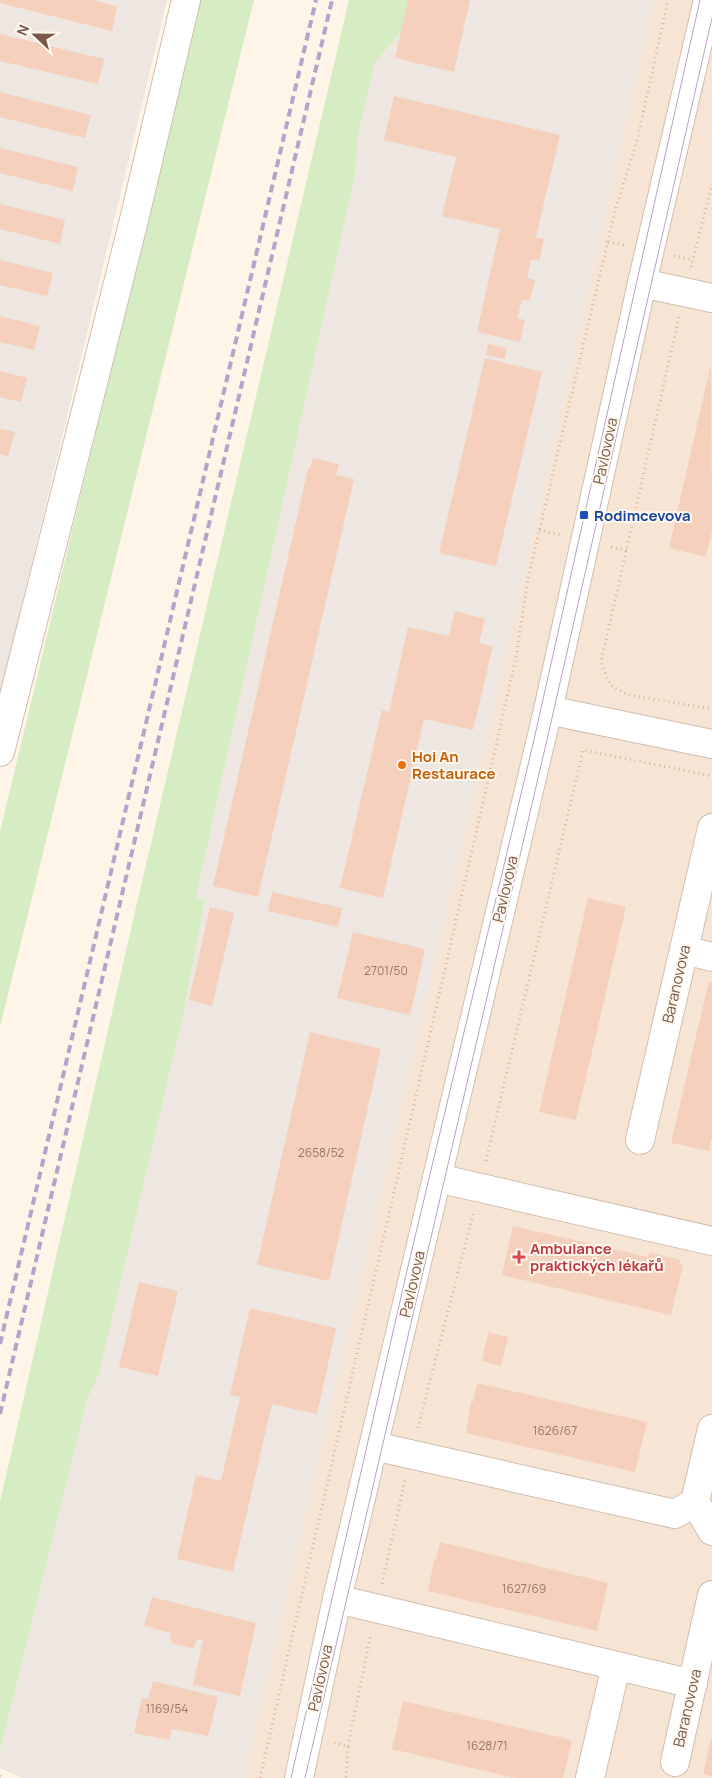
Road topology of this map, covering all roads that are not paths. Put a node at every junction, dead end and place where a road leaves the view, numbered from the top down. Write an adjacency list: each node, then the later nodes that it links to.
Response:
1 (186, 0): 7 (street)
2 (708, 0): 3 (street, Pavlovova)
3 (642, 283): 4 (street); 5 (street, Pavlovova)
4 (712, 298)
5 (548, 710): 6 (street); 12 (street, Pavlovova)
6 (712, 744)
7 (0, 752)
8 (712, 828): 9 (street, Baranovova)
9 (684, 950): 10 (street); 11 (street, Baranovova)
10 (712, 957)
11 (640, 1140)
12 (437, 1178): 13 (street); 15 (street, Pavlovova)
13 (712, 1241)
14 (712, 1429): 16 (street)
15 (374, 1446): 16 (street); 19 (street, Pavlovova)
16 (695, 1502): 17 (street)
17 (712, 1531)
18 (712, 1595): 21 (street, Baranovova)
19 (337, 1599): 20 (street); 22 (street, Pavlovova)
20 (616, 1666): 21 (street); 27 (street)
21 (692, 1684): 23 (street, Baranovova)
22 (308, 1736): 24 (street); 25 (street, Pavlovova); 26 (street)
23 (675, 1762)
24 (280, 1778)
25 (299, 1778)
26 (307, 1778)
27 (590, 1778)

